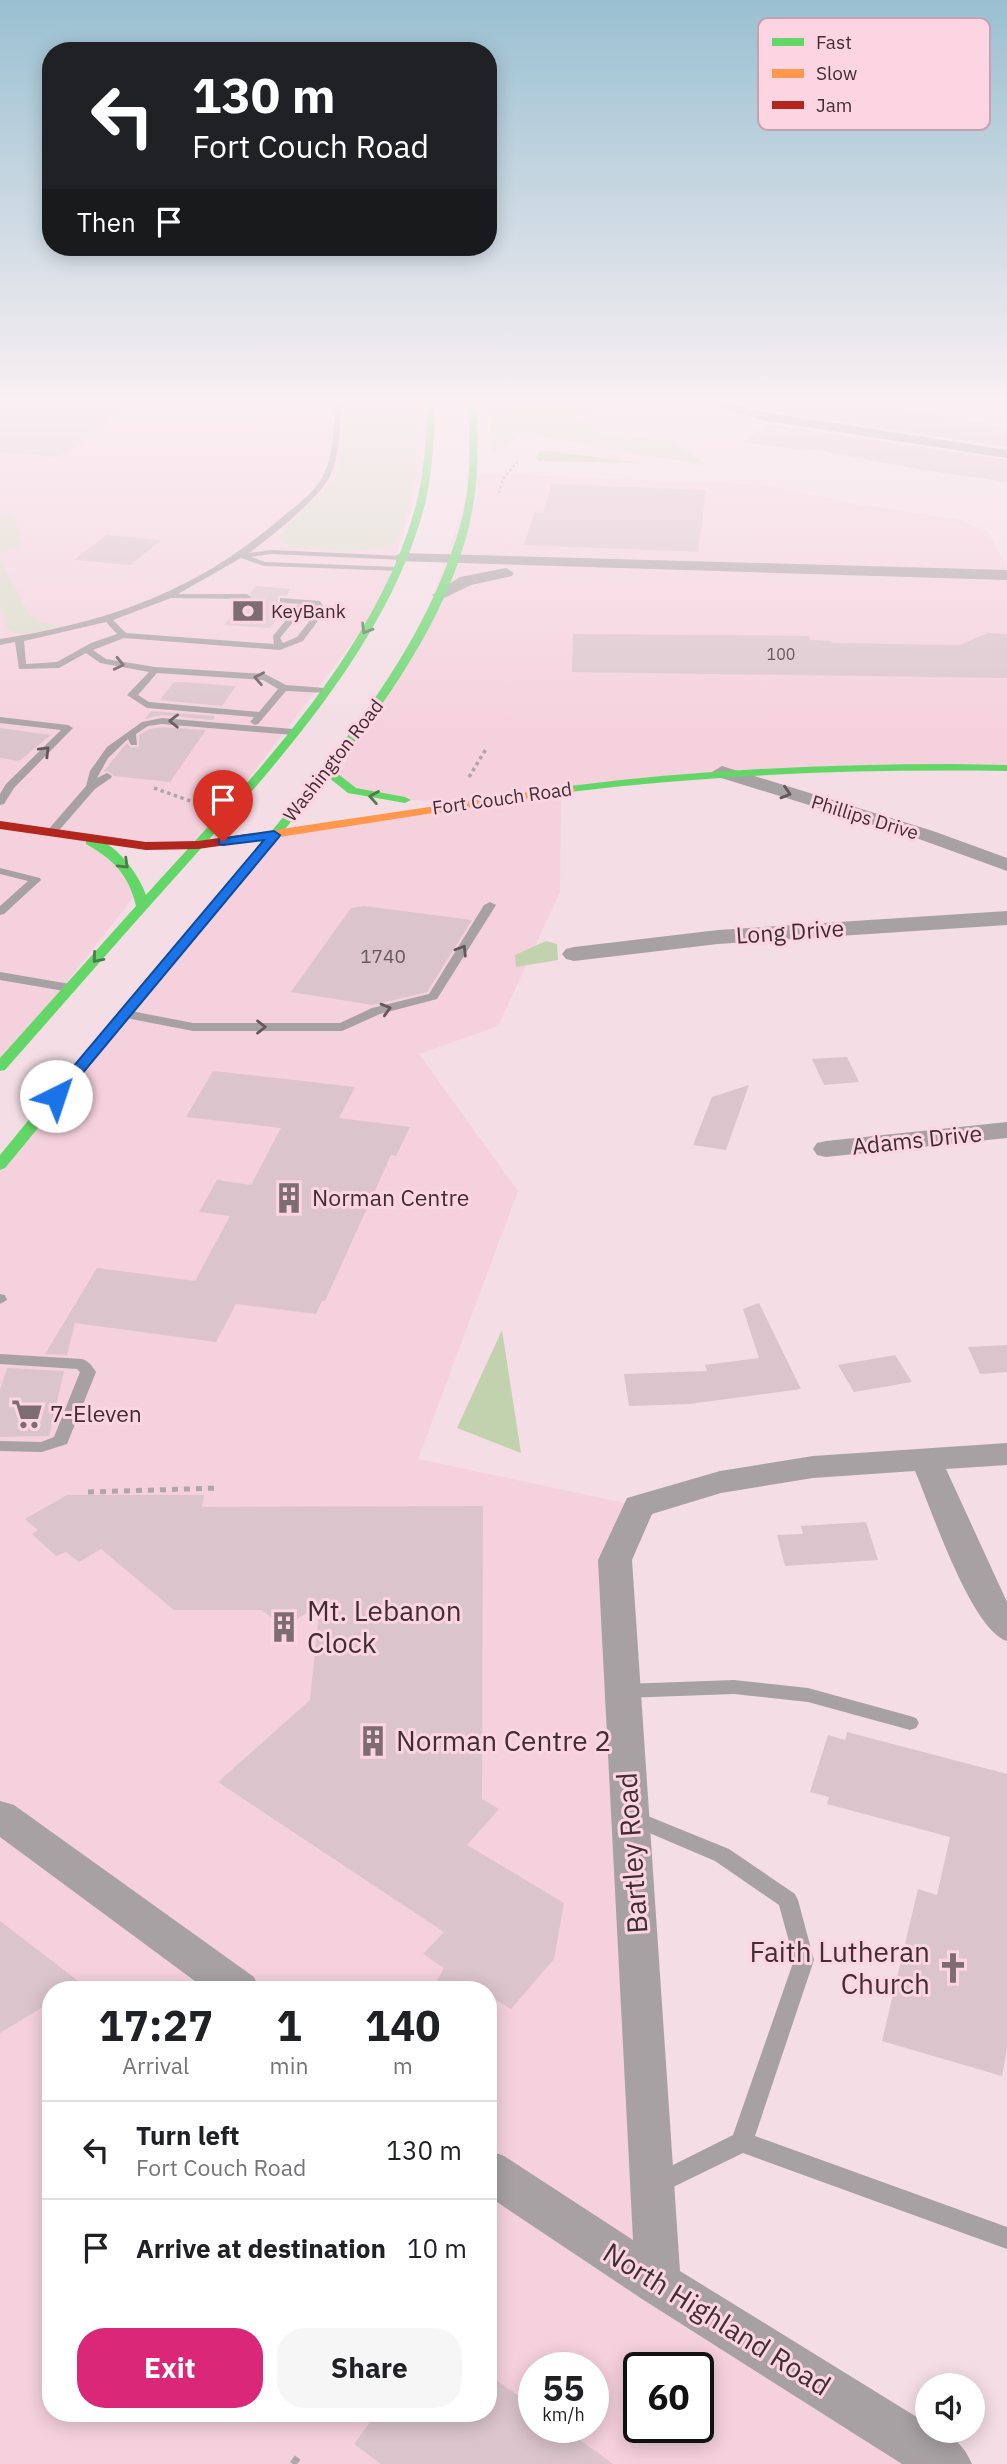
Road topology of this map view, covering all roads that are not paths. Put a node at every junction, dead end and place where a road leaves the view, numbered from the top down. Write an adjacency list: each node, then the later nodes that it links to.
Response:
1 (290, 514): 5 (lane)
2 (417, 514): 6 (main road)
3 (466, 514): 4 (main road, Washington Road)
4 (461, 539): 7 (main road, Washington Road); 8 (street)
5 (241, 556): 6 (lane); 10 (lane)
6 (400, 563): 7 (street); 25 (main road, one-way to 25)
7 (452, 564): 8 (street); 11 (main road, Washington Road)
8 (552, 565): 9 (street); 11 (street)
9 (1007, 575)
10 (200, 581): 12 (lane); 13 (lane)
11 (440, 595): 31 (main road, Washington Road)
12 (228, 596): 13 (lane); 14 (lane)
13 (169, 597): 17 (lane)
14 (247, 597)
15 (283, 600): 16 (lane)
16 (317, 603): 21 (lane); 21 (lane)
17 (109, 621): 18 (lane); 19 (lane)
18 (123, 635): 21 (lane); 22 (lane)
19 (19, 640): 20 (lane); 22 (lane)
20 (0, 642)
21 (280, 647)
22 (86, 649): 23 (lane, one-way to 23)
23 (155, 670): 24 (lane, one-way to 23); 26 (lane)
24 (284, 688): 25 (lane); 26 (lane)
25 (325, 691): 29 (main road)
26 (261, 715): 28 (lane)
27 (0, 720): 35 (lane, one-way to 27)
28 (251, 728): 29 (lane); 34 (lane, one-way to 34)
29 (293, 732): 41 (main road)
30 (1007, 768): 32 (main road, Fort Couch Road)
31 (328, 771): 36 (main road, one-way to 31); 39 (main road, Washington Road)
32 (722, 772): 36 (main road, Fort Couch Road); 42 (street, Phillips Drive, one-way to 42)
33 (107, 776): 34 (lane)
34 (91, 787): 38 (lane)
35 (0, 802)
36 (466, 803): 39 (main road, Fort Couch Road)
37 (0, 825): 38 (main road, Fort Couch Road)
38 (51, 833): 40 (main road, Fort Couch Road)
39 (274, 835): 41 (main road, Fort Couch Road); 51 (main road, Washington Road)
40 (85, 838): 41 (main road, Fort Couch Road); 45 (main road, one-way to 45)
41 (198, 845): 45 (main road)
42 (1007, 864)
43 (0, 871): 46 (lane)
44 (490, 905): 51 (lane, one-way to 44)
45 (142, 906): 50 (main road, one-way to 50)
46 (0, 912)
47 (1007, 918): 48 (street, Long Drive)
48 (574, 954)
49 (0, 976): 50 (lane)
50 (71, 988): 52 (main road)
51 (126, 1014): 55 (main road, Washington Road)
52 (0, 1067)
53 (1007, 1130): 54 (street, Adams Drive)
54 (827, 1149)
55 (0, 1165)
56 (0, 1359): 57 (lane)
57 (0, 1446)
58 (1007, 1454): 59 (street, Bartley Road)
59 (926, 1459): 60 (street); 61 (street, Bartley Road)
60 (1007, 1628)
61 (623, 1691): 62 (lane); 64 (street, Bartley Road)
62 (910, 1723)
63 (0, 1816): 65 (street)
64 (630, 1817): 66 (lane); 68 (street, Bartley Road)
65 (227, 1981)
66 (742, 2142): 68 (lane); 69 (lane)
67 (497, 2177): 70 (street, North Highland Road)
68 (653, 2187): 70 (street, Bartley Road)
69 (1007, 2238)
70 (659, 2283): 71 (street, North Highland Road)
71 (947, 2464)

